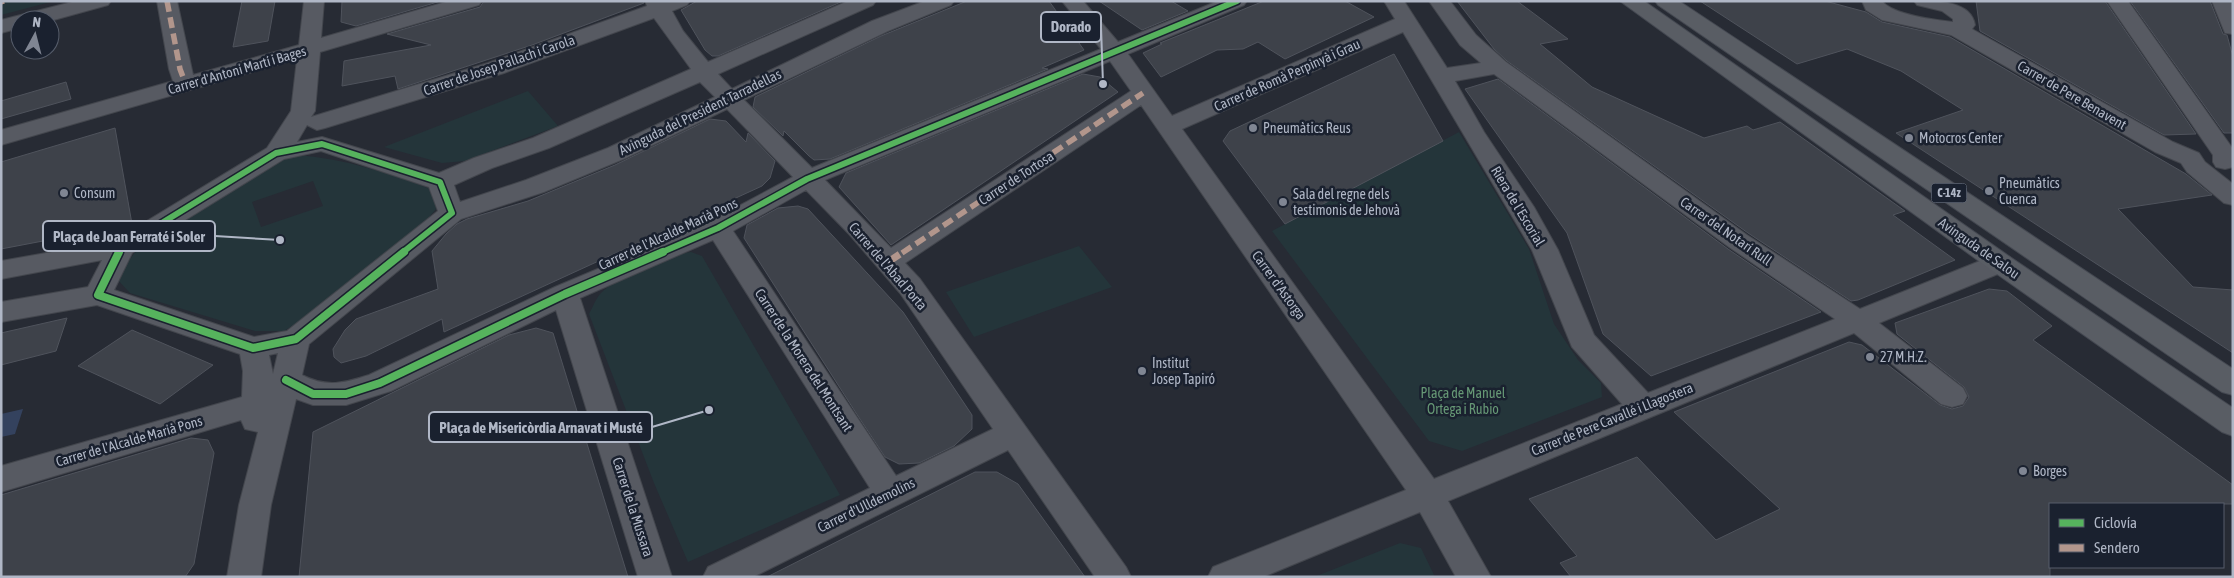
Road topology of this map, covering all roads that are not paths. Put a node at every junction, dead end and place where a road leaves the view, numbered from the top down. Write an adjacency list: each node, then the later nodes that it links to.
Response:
1 (101, 1): 20 (street)
2 (167, 1): 29 (street)
3 (314, 1): 24 (street)
4 (866, 1): 27 (street)
5 (944, 1): 31 (street, Avinguda del President Tarradellas)
6 (1072, 1): 25 (street, Carrer d'Astorga)
7 (1237, 1): 25 (street, Carrer de l'Alcalde Marià Pons)
8 (1394, 1): 22 (street, Riera de l'Escorial)
9 (1439, 1): 26 (street, Carrer del Notari Rull)
10 (1630, 1): 45 (main road, Avinguda de Salou / C-14z)
11 (1665, 1): 55 (main road, C-14z)
12 (1678, 1): 53 (street)
13 (1852, 1): 19 (street)
14 (1924, 1): 21 (street)
15 (2117, 1): 37 (street)
16 (2222, 1): 23 (street)
17 (463, 3): 24 (street, Carrer d'Antoni Martí i Bages)
18 (665, 4): 27 (street, Carrer de l'Abad Porta); 32 (street, Carrer de Josep Pallach i Carola)
19 (1873, 4): 21 (street)
20 (60, 12)
21 (1955, 12): 36 (street, Carrer de Pere Benavent)
22 (1407, 22): 28 (street, Riera de l'Escorial); 33 (street, Carrer de Romà Perpinyà i Grau)
23 (2233, 28)
24 (308, 50): 29 (street, Carrer d'Antoni Martí i Bages); 32 (street)
25 (1115, 52): 30 (street, Carrer d'Astorga); 38 (street, Carrer de l'Alcalde Marià Pons)
26 (1498, 67): 28 (street); 50 (street, Carrer del Notari Rull)
27 (704, 72): 31 (street, Carrer de l'Abad Porta); 39 (street)
28 (1441, 76): 58 (street, Riera de l'Escorial)
29 (186, 85): 34 (street, Carrer d'Antoni Martí i Bages)
30 (1143, 93): 33 (street, Carrer d'Astorga); 44 (street, Carrer de Tortosa)
31 (728, 98): 38 (street, Carrer de l'Abad Porta); 41 (street, Avinguda del President Tarradellas)
32 (314, 126): 35 (street, Carrer de Josep Pallach i Carola); 35 (street); 39 (street)
33 (1167, 128): 63 (street, Carrer d'Astorga)
34 (1, 138)
35 (276, 153): 43 (street)
36 (2190, 158): 37 (street); 40 (street, Carrer de Pere Benavent)
37 (2229, 165)
38 (807, 179): 42 (street, Carrer de l'Alcalde Marià Pons); 44 (street, Carrer de l'Abad Porta)
39 (440, 182): 41 (street)
40 (2233, 197)
41 (452, 213): 51 (street)
42 (718, 228): 47 (street, Carrer de l'Alcalde Marià Pons); 62 (street, Carrer de la Morera del Montsant)
43 (121, 248): 46 (street); 48 (street)
44 (888, 262): 60 (street, Carrer de l'Abad Porta)
45 (2000, 263): 50 (street, Carrer de Pere Cavallé i Llagostera); 59 (main road, Avinguda de Salou / C-14z)
46 (1, 270)
47 (565, 294): 54 (street, Carrer de l'Alcalde Marià Pons); 66 (street, Carrer de la Mussara)
48 (98, 295): 49 (street); 52 (street)
49 (1, 312)
50 (1858, 322): 56 (street, Carrer del Notari Rull); 58 (street, Carrer de Pere Cavallé i Llagostera)
51 (296, 339): 52 (street); 54 (street)
52 (254, 348): 57 (street)
53 (2233, 371)
54 (286, 380): 64 (street)
55 (2233, 384)
56 (1952, 396)
57 (257, 404): 61 (street, Carrer de l'Alcalde Marià Pons); 64 (street)
58 (1643, 407): 63 (street, Carrer de Pere Cavallé i Llagostera)
59 (2233, 424)
60 (1013, 433): 62 (street, Carrer d'Ulldemolins); 68 (street, Carrer de l'Abad Porta)
61 (1, 478)
62 (890, 493): 67 (street, Carrer d'Ulldemolins)
63 (1427, 494): 69 (street, Carrer de Pere Cavallé i Llagostera); 70 (street, Carrer d'Astorga)
64 (255, 505): 65 (street)
65 (244, 577)
66 (655, 577)
67 (720, 577)
68 (1114, 577)
69 (1225, 577)
70 (1474, 577)

